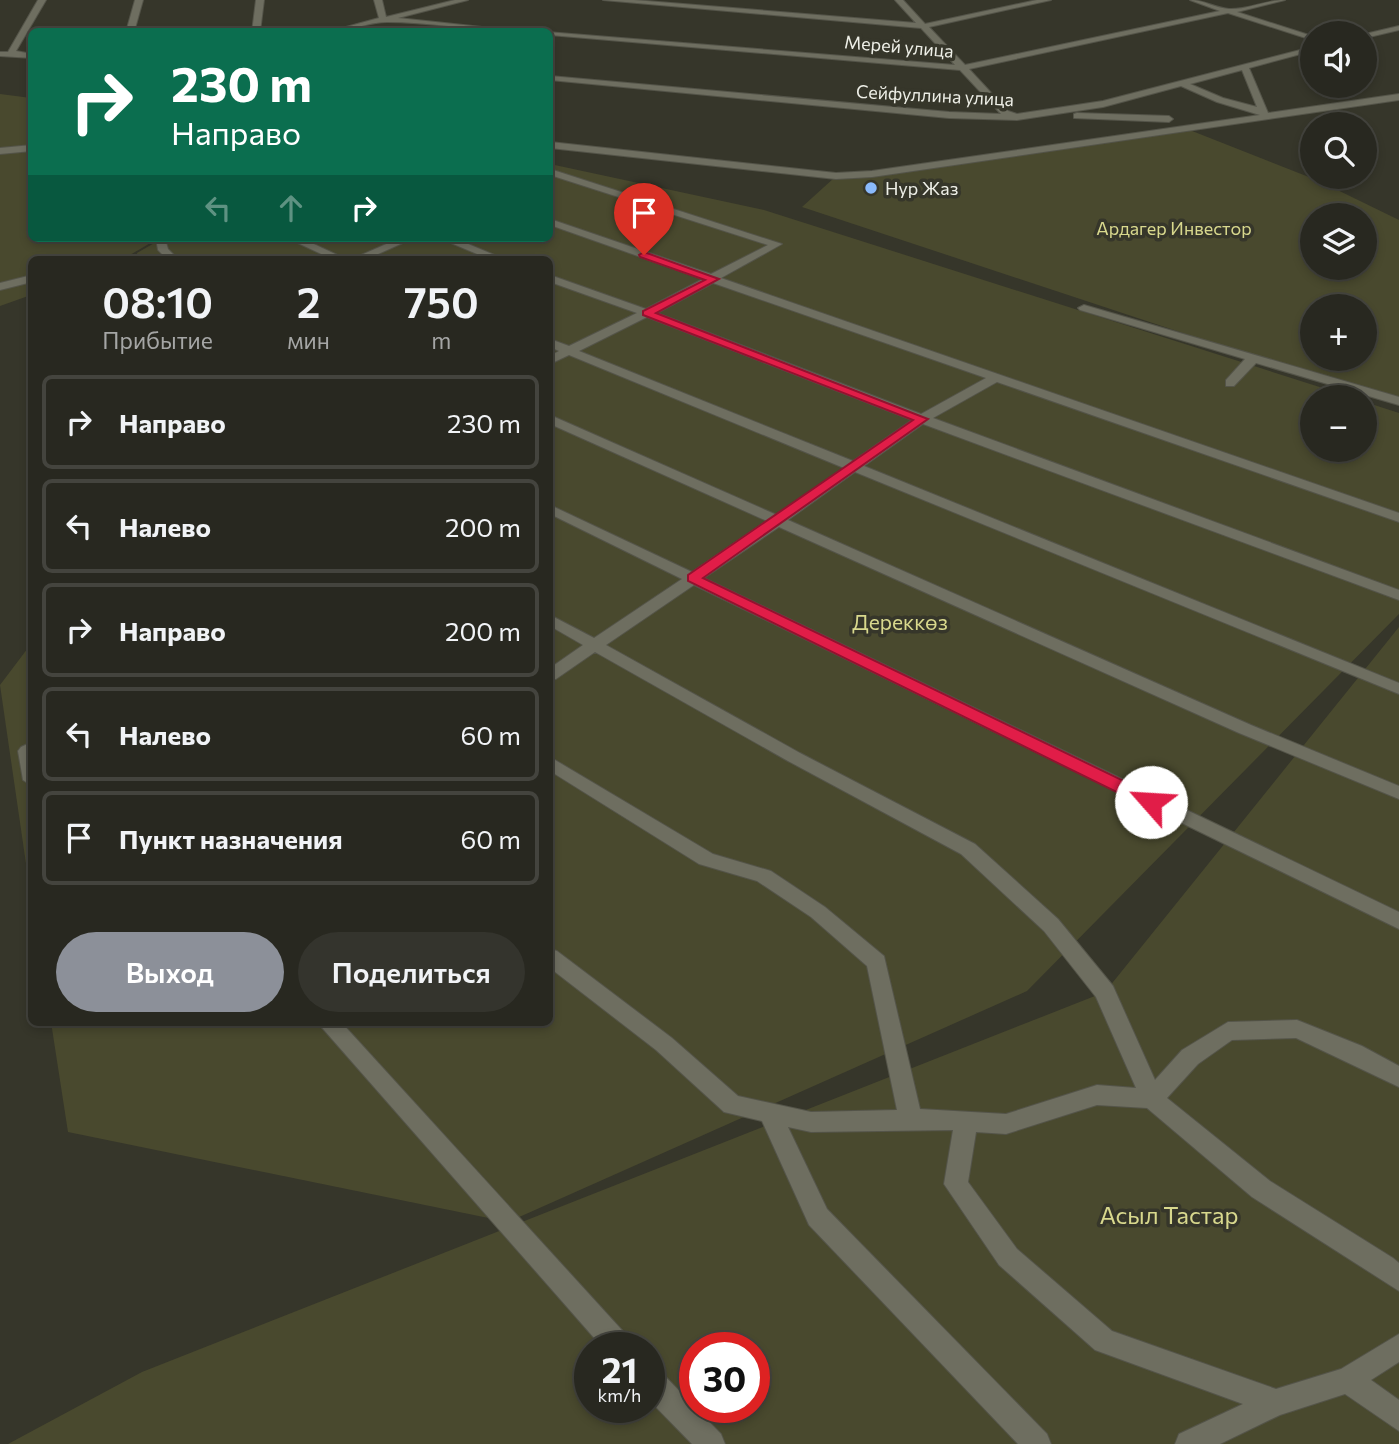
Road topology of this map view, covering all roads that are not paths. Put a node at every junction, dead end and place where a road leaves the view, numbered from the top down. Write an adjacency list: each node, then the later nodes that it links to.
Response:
1 (41, 0): 24 (street)
2 (139, 0): 14 (street)
3 (260, 0): 15 (street)
4 (377, 0): 12 (street)
5 (464, 0): 12 (street)
6 (607, 0): 13 (street)
7 (899, 0): 13 (street)
8 (1047, 0): 13 (street)
9 (1194, 0): 11 (street)
10 (1281, 0): 11 (street, Мерей улица)
11 (1233, 11): 21 (street); 27 (street, Мерей улица)
12 (383, 19): 16 (street); 17 (street)
13 (925, 26): 27 (street)
14 (131, 28)
15 (256, 28)
16 (347, 28)
17 (482, 28)
18 (1399, 28): 20 (street)
19 (553, 33): 27 (street, Мерей улица)
20 (1377, 33)
21 (1300, 34)
22 (1300, 52): 26 (street, Сейфуллина улица)
23 (0, 54): 24 (street)
24 (16, 55): 25 (street)
25 (28, 56)
26 (1244, 66): 29 (street, Сейфуллина улица); 31 (street)
27 (962, 68): 32 (street)
28 (553, 78): 32 (street, Сейфуллина улица)
29 (1184, 84): 31 (street); 32 (street, Сейфуллина улица)
30 (1399, 97): 31 (street)
31 (1263, 114): 34 (street)
32 (1015, 117): 33 (street)
33 (1169, 119)
34 (553, 145)
35 (28, 148): 36 (street)
36 (0, 151)
37 (553, 173): 38 (street)
38 (562, 176): 39 (street); 49 (street)
39 (553, 180)
40 (553, 223): 49 (street)
41 (301, 242): 44 (street)
42 (399, 242): 45 (street)
43 (454, 242): 46 (street)
44 (334, 256)
45 (364, 256)
46 (491, 256)
47 (28, 279): 50 (street)
48 (553, 279): 52 (street)
49 (714, 279): 52 (street); 57 (street)
50 (0, 286)
51 (1084, 308): 55 (street)
52 (647, 313): 54 (street); 60 (street)
53 (553, 344): 54 (street)
54 (570, 351): 56 (street); 62 (street)
55 (1253, 358): 58 (street); 59 (street)
56 (553, 359)
57 (995, 378): 60 (street); 64 (street)
58 (1230, 383)
59 (1399, 401)
60 (922, 419): 62 (street); 67 (street)
61 (553, 420): 65 (street)
62 (855, 467): 65 (street); 71 (street)
63 (553, 510): 66 (street)
64 (1399, 518)
65 (779, 520): 66 (street); 73 (street)
66 (693, 578): 69 (street); 74 (street)
67 (1399, 595)
68 (553, 622): 69 (street)
69 (594, 644): 70 (street); 78 (street)
70 (553, 673)
71 (1399, 689)
72 (553, 766): 80 (street)
73 (1399, 793)
74 (1399, 921)
75 (553, 959): 79 (street)
76 (332, 1026): 83 (street)
77 (1399, 1077): 78 (street)
78 (1152, 1099): 81 (street); 82 (street)
79 (770, 1114): 80 (street); 90 (street)
80 (911, 1120): 81 (street)
81 (966, 1121): 87 (street)
82 (1399, 1279)
83 (607, 1332)
84 (1399, 1348): 85 (street)
85 (1348, 1380): 87 (street); 88 (street)
86 (665, 1397): 89 (street)
87 (1276, 1403): 91 (street)
88 (1399, 1417)
89 (711, 1444)
90 (1037, 1444)
91 (1189, 1444)

